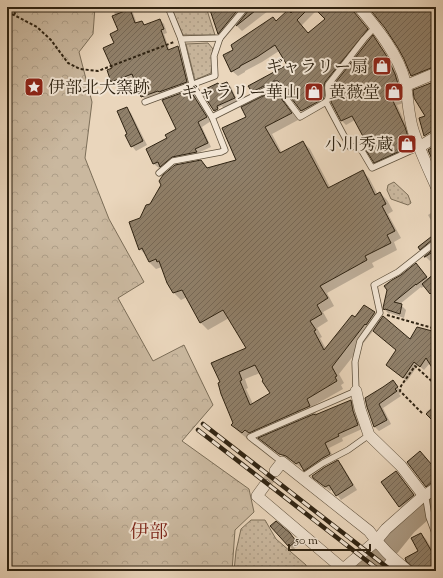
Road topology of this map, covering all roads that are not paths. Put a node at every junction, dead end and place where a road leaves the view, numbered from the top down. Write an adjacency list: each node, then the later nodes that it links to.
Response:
1 (168, 7): 6 (lane)
2 (246, 7): 5 (lane)
3 (359, 7): 4 (street)
4 (374, 27): 9 (street); 11 (lane)
5 (220, 38): 6 (lane); 8 (lane)
6 (181, 39): 8 (lane)
7 (436, 73): 9 (street)
8 (192, 84): 10 (lane); 12 (lane)
9 (405, 86): 14 (street)
10 (145, 102)
11 (326, 102): 12 (lane); 14 (lane)
12 (212, 117): 15 (lane)
13 (436, 137): 14 (street)
14 (419, 147): 16 (street)
15 (159, 173)
16 (436, 186)
17 (436, 242): 18 (lane)
18 (356, 390): 19 (street); 20 (lane)
19 (369, 435): 21 (lane); 24 (street)
20 (278, 466): 21 (street)
21 (302, 477): 26 (street)
22 (265, 485): 28 (street)
23 (436, 488): 24 (street)
24 (425, 498): 25 (lane); 26 (street)
25 (436, 536)
26 (378, 543): 27 (street); 28 (street)
27 (392, 559): 29 (street); 30 (street)
28 (342, 570)
29 (384, 571)
30 (408, 571)

